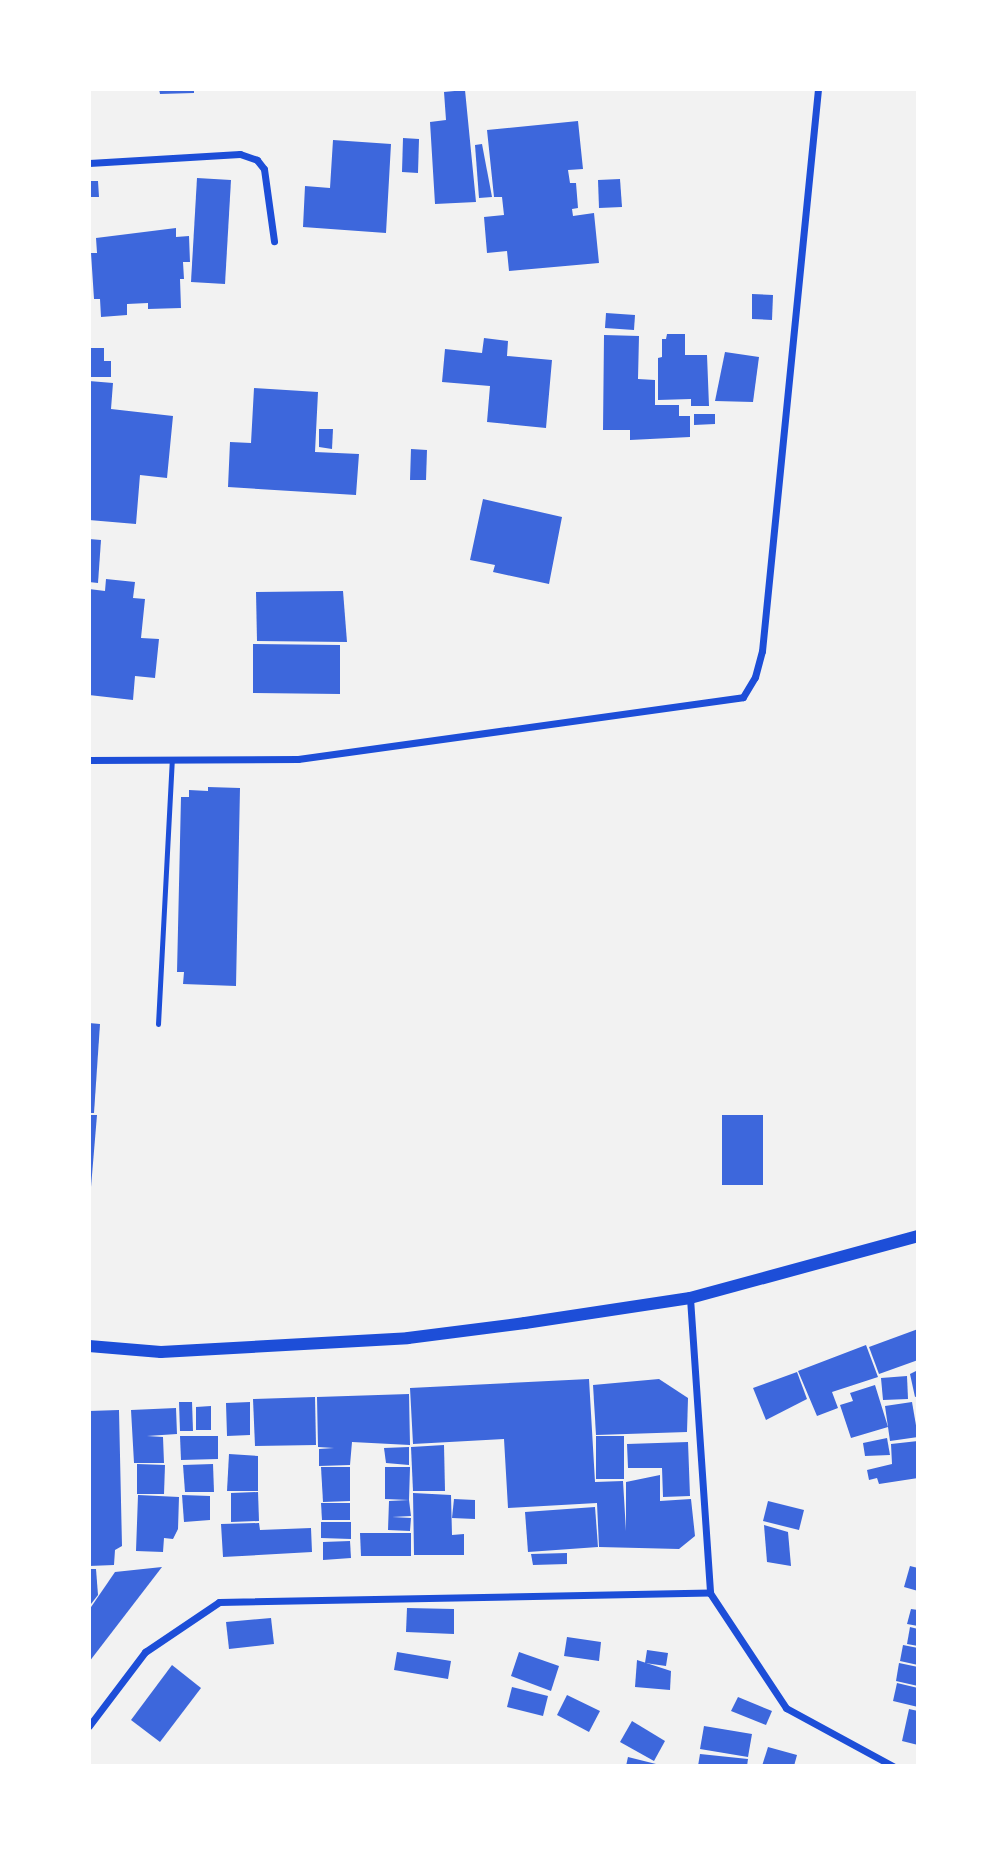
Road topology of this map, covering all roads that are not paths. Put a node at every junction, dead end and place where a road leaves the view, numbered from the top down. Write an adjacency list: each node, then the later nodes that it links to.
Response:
1 (818, 89): 4 (street)
2 (89, 163): 3 (street)
3 (274, 241)
4 (172, 759): 5 (street); 6 (lane)
5 (89, 760)
6 (158, 1024)
7 (918, 1236): 8 (street)
8 (690, 1298): 9 (street); 10 (street)
9 (89, 1346)
10 (710, 1593): 11 (street); 12 (street)
11 (89, 1726)
12 (893, 1766)

